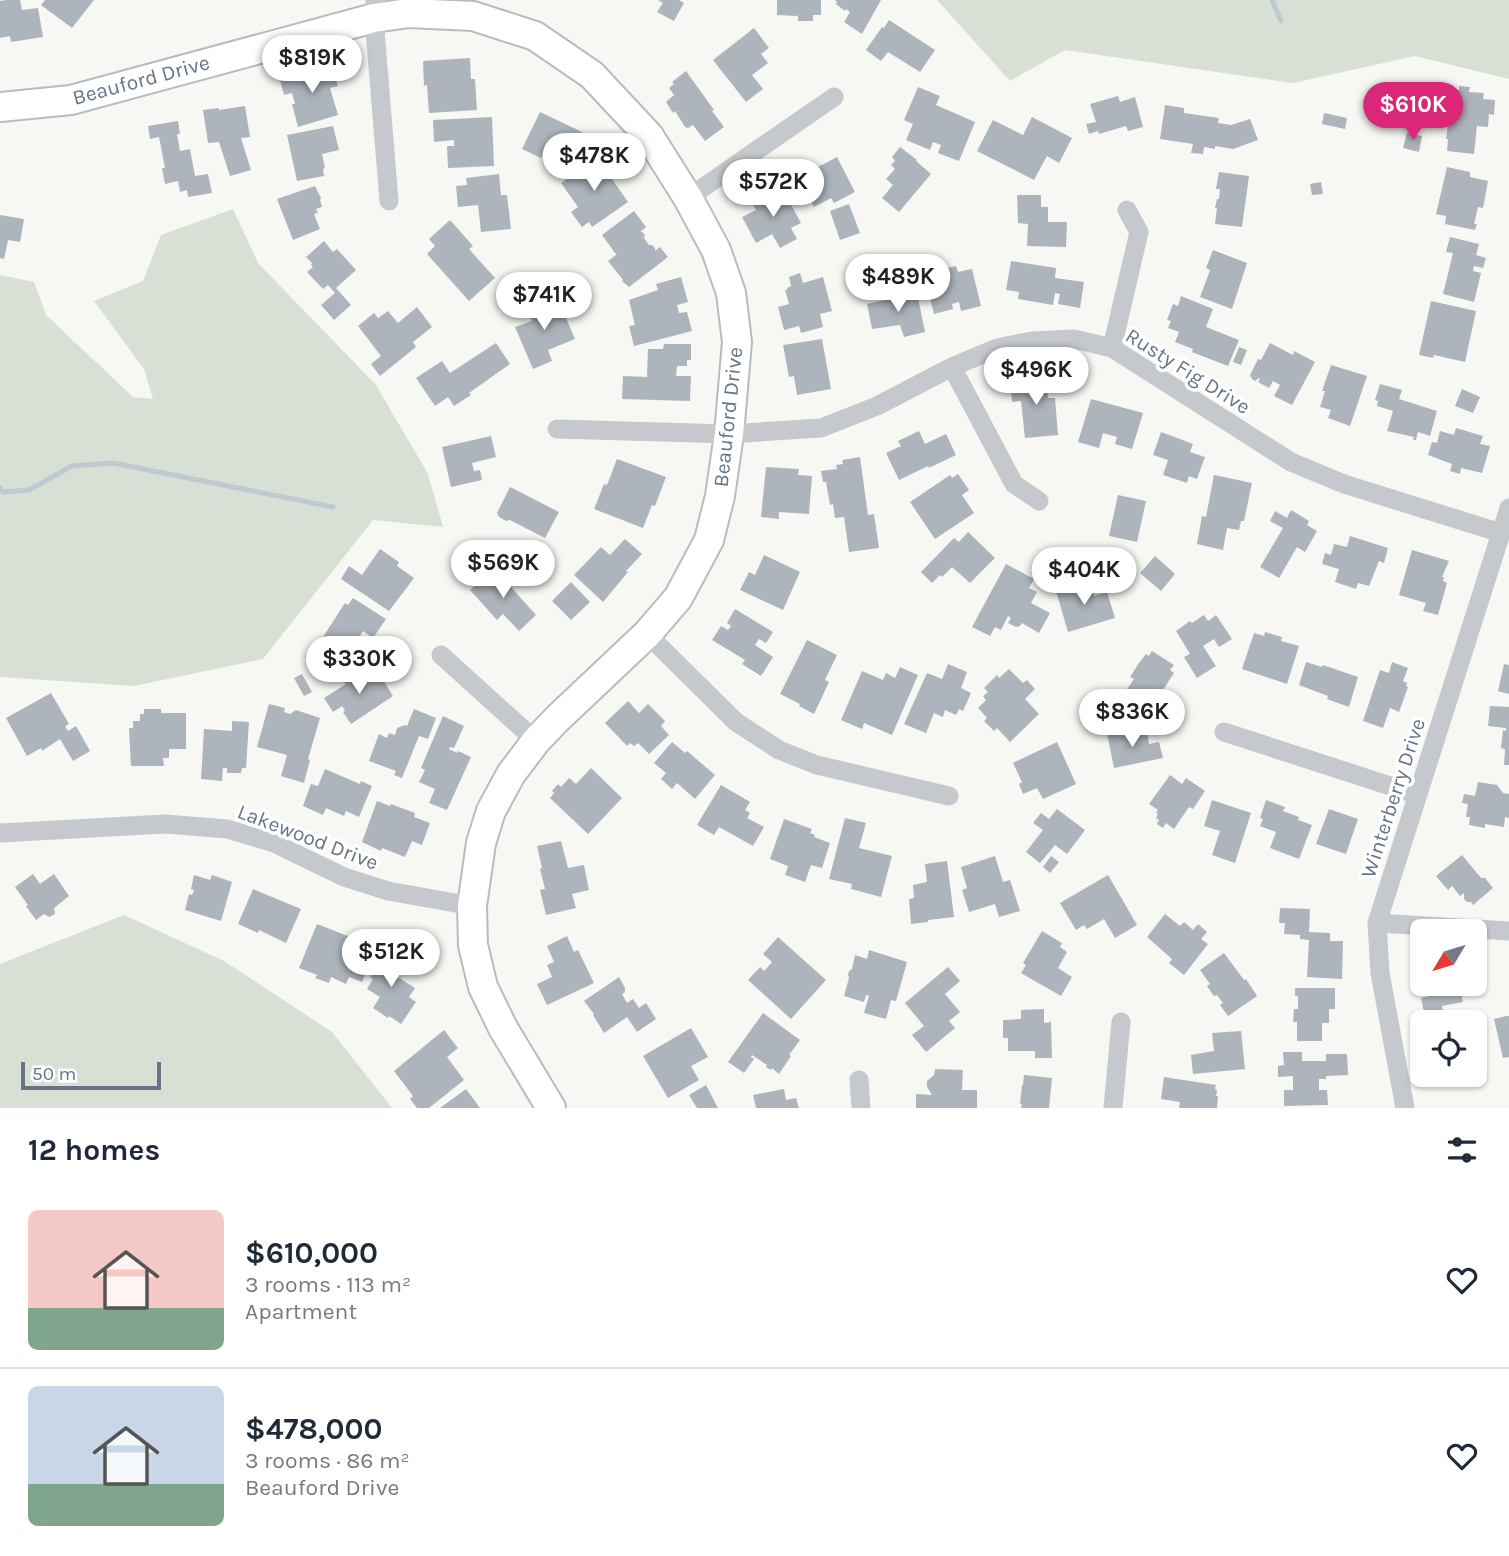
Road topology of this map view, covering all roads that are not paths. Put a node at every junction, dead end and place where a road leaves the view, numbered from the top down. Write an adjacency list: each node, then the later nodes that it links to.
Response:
1 (374, 9): 3 (street, Beauford Drive); 4 (street, Beauford Drive); 5 (street)
2 (834, 97): 4 (street)
3 (0, 107)
4 (688, 198): 10 (street, Beauford Drive)
5 (389, 201)
6 (1127, 211): 7 (street)
7 (1112, 348): 8 (street, Rusty Fig Drive); 13 (street, Rusty Fig Drive)
8 (952, 367): 10 (street, Rusty Fig Drive); 11 (street)
9 (557, 429): 10 (street, Rusty Fig Drive)
10 (729, 434): 14 (street, Beauford Drive)
11 (1039, 500)
12 (1509, 508): 13 (street, Winterberry Drive)
13 (1501, 533): 18 (street, Winterberry Drive)
14 (646, 634): 17 (street, Beauford Drive); 19 (street)
15 (441, 655): 17 (street)
16 (1224, 732): 18 (street)
17 (536, 741): 21 (street, Beauford Drive)
18 (1418, 795): 22 (street, Winterberry Drive)
19 (949, 796)
20 (0, 833): 21 (street, Lakewood Drive)
21 (472, 906): 26 (street, Beauford Drive)
22 (1377, 923): 23 (street); 29 (street, Winterberry Drive)
23 (1509, 931)
24 (1121, 1022): 28 (street)
25 (859, 1080): 27 (street)
26 (551, 1108)
27 (861, 1108)
28 (1113, 1108)
29 (1405, 1108)

